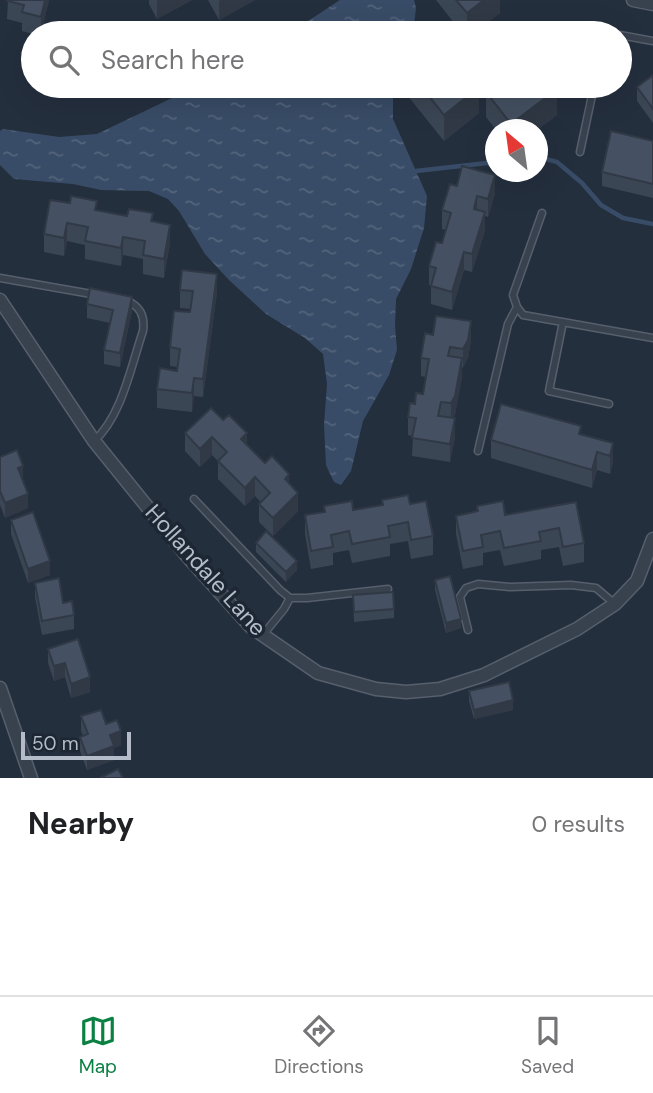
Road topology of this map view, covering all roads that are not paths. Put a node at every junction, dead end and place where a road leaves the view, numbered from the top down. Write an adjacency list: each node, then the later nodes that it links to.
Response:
1 (633, 0): 2 (street)
2 (653, 4)
3 (632, 37): 4 (lane)
4 (653, 41)
5 (591, 98): 6 (lane)
6 (580, 152)
7 (542, 213): 12 (lane)
8 (0, 278): 9 (lane)
9 (108, 297)
10 (122, 299): 16 (lane)
11 (0, 300): 16 (street, Hollandale Lane)
12 (517, 307): 13 (lane); 17 (lane)
13 (563, 322): 14 (lane); 15 (lane)
14 (653, 338)
15 (609, 404)
16 (94, 441): 24 (street, Hollandale Lane)
17 (478, 451)
18 (194, 499): 21 (lane)
19 (653, 538): 22 (street, Hollandale Lane)
20 (388, 589): 21 (lane)
21 (290, 598): 24 (lane)
22 (615, 604): 23 (lane); 24 (street, Hollandale Lane)
23 (468, 630)
24 (262, 636)
25 (0, 688): 26 (street)
26 (31, 778)

